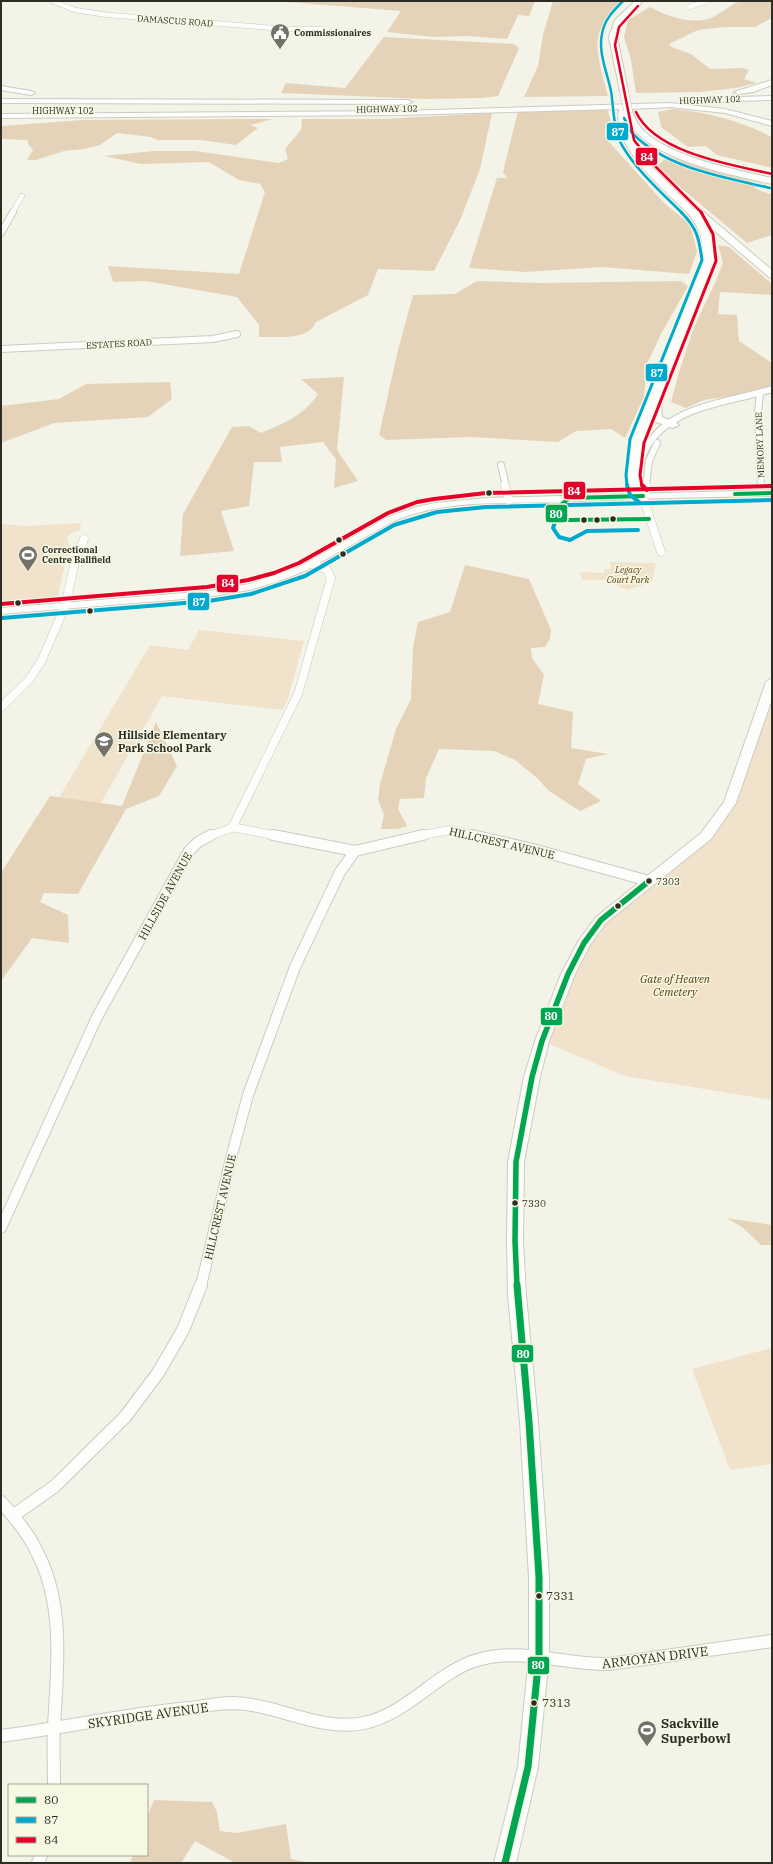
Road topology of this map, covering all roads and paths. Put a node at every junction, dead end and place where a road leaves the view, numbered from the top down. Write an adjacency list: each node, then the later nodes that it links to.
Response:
1 (52, 1): 8 (street, DAMASCUS ROAD)
2 (62, 1): 8 (street, DAMASCUS ROAD)
3 (632, 1): 11 (highway)
4 (639, 1): 11 (highway)
5 (707, 1): 6 (street)
6 (689, 7)
7 (322, 29): 8 (street, DAMASCUS ROAD)
8 (299, 30)
9 (772, 82): 14 (highway, HIGHWAY 102)
10 (1, 88): 13 (highway)
11 (621, 91): 24 (highway, bridge)
12 (1, 92): 13 (highway)
13 (31, 93): 20 (highway)
14 (772, 95)
15 (671, 97): 18 (highway)
16 (680, 98): 18 (highway, HIGHWAY 102)
17 (772, 98): 23 (highway, HIGHWAY 102)
18 (633, 99): 22 (highway, HIGHWAY 102)
19 (1, 101): 20 (highway, HIGHWAY 102)
20 (201, 102): 21 (highway, HIGHWAY 102)
21 (417, 102)
22 (488, 102)
23 (548, 105): 25 (highway, HIGHWAY 102); 26 (highway)
24 (625, 110): 30 (highway); 31 (highway)
25 (1, 113): 27 (highway)
26 (311, 114): 27 (highway); 29 (highway)
27 (105, 115): 28 (highway)
28 (1, 122)
29 (772, 124)
30 (656, 178): 34 (highway); 39 (highway)
31 (772, 181)
32 (22, 196): 33 (street)
33 (1, 233)
34 (772, 276)
35 (237, 334): 36 (street, ESTATES ROAD)
36 (1, 349)
37 (772, 389): 38 (street)
38 (760, 393): 40 (street); 42 (street, MEMORY LANE)
39 (656, 396): 40 (highway); 44 (highway)
40 (670, 424): 44 (street)
41 (501, 465): 45 (street)
42 (761, 485)
43 (772, 493): 44 (main road)
44 (643, 496): 45 (main road); 47 (street)
45 (509, 500): 48 (main road)
46 (84, 539): 49 (street)
47 (661, 552)
48 (313, 564): 49 (main road); 53 (street)
49 (65, 606): 50 (main road); 52 (street)
50 (1, 611)
51 (772, 682): 55 (main road)
52 (1, 707)
53 (232, 827): 54 (street, HILLCREST AVENUE); 56 (street, HILLSIDE AVENUE)
54 (355, 851): 55 (street, HILLCREST AVENUE); 58 (street, HILLCREST AVENUE)
55 (649, 881): 60 (main road)
56 (1, 1228)
57 (1, 1502): 58 (street)
58 (14, 1515): 61 (street)
59 (772, 1641): 60 (street, ARMOYAN DRIVE)
60 (539, 1656): 61 (street, SKYRIDGE AVENUE); 64 (main road)
61 (54, 1729): 62 (street, SKYRIDGE AVENUE); 63 (street)
62 (1, 1736)
63 (54, 1784)
64 (505, 1863)

